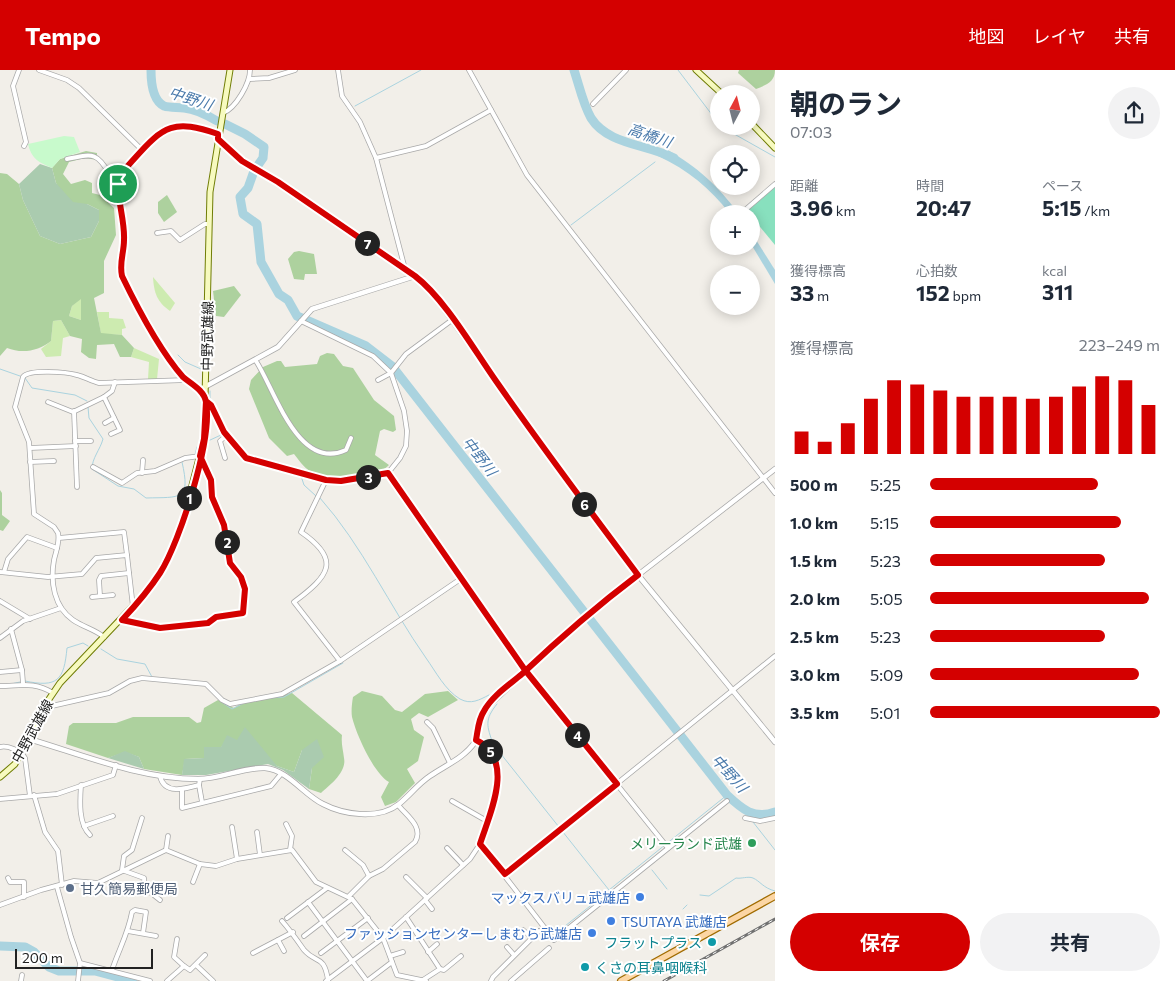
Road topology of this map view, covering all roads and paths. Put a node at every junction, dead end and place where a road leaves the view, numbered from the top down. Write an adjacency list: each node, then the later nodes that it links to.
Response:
1 (19, 70): 17 (street)
2 (38, 70): 19 (street)
3 (230, 70): 14 (main road, 中野武雄線)
4 (250, 70): 10 (street)
5 (295, 70): 10 (street)
6 (338, 70): 20 (street)
7 (469, 70): 13 (street)
8 (626, 70): 12 (street)
9 (696, 70): 11 (main road)
10 (250, 79): 14 (street)
11 (712, 85)
12 (593, 104)
13 (491, 110): 20 (street); 59 (street)
14 (223, 113): 16 (main road, 中野武雄線)
15 (760, 132): 18 (main road)
16 (218, 136): 19 (street); 25 (main road, 中野武雄線); 27 (street)
17 (24, 146)
18 (775, 148)
19 (142, 150): 22 (street)
20 (376, 158): 27 (street)
21 (67, 159): 22 (street)
22 (118, 184): 33 (street)
23 (775, 184): 24 (street)
24 (751, 205)
25 (209, 224): 26 (street); 36 (main road, 中野武雄線)
26 (157, 233)
27 (405, 269): 28 (street)
28 (415, 276): 29 (street); 30 (street)
29 (452, 320): 32 (street); 68 (street)
30 (301, 321): 31 (street); 32 (street)
31 (256, 361): 36 (street); 46 (street)
32 (391, 373): 34 (street); 58 (street)
33 (186, 380): 35 (street); 37 (street)
34 (378, 380)
35 (115, 382): 38 (street); 49 (street)
36 (207, 386): 37 (street); 39 (main road, 中野武雄線)
37 (199, 390): 39 (street)
38 (104, 397): 41 (street); 42 (street)
39 (206, 401): 45 (street); 50 (main road, 中野武雄線)
40 (48, 402): 41 (street)
41 (74, 411): 48 (street)
42 (114, 418): 43 (street); 44 (street)
43 (105, 423)
44 (111, 434)
45 (227, 435): 51 (street); 60 (street)
46 (351, 438)
47 (91, 440): 48 (street)
48 (76, 444): 49 (street); 61 (street)
49 (30, 448): 54 (street)
50 (200, 456): 57 (street); 76 (main road, 中野武雄線); 78 (street)
51 (225, 458)
52 (143, 460): 57 (street)
53 (54, 461): 54 (street)
54 (30, 462): 63 (street)
55 (93, 467): 57 (street)
56 (775, 469): 59 (street)
57 (142, 473)
58 (388, 473): 60 (street); 70 (street)
59 (763, 479): 62 (street); 68 (street)
60 (326, 480): 83 (street)
61 (78, 488)
62 (775, 493)
63 (59, 538): 64 (street); 65 (street)
64 (57, 548): 66 (street); 69 (street)
65 (127, 555): 67 (street); 69 (street)
66 (2, 572): 69 (street)
67 (129, 573): 72 (street); 76 (street)
68 (638, 575): 85 (street); 89 (street)
69 (53, 577): 75 (street)
70 (462, 578): 83 (street); 85 (street)
71 (113, 595): 72 (street)
72 (100, 596): 73 (street)
73 (92, 597)
74 (0, 601): 77 (street)
75 (60, 608): 77 (street); 80 (street)
76 (133, 608): 78 (main road, 中野武雄線)
77 (30, 619): 79 (street)
78 (122, 620): 80 (main road, 中野武雄線)
79 (10, 629): 81 (street); 84 (street)
80 (104, 637): 90 (main road, 中野武雄線)
81 (0, 638)
82 (775, 656): 89 (street)
83 (340, 661): 91 (street)
84 (22, 670): 86 (street); 87 (street)
85 (525, 670): 94 (street); 104 (street)
86 (0, 672)
87 (23, 683): 88 (street); 90 (street)
88 (0, 686)
89 (733, 692): 95 (street); 104 (street)
90 (53, 693): 91 (main road, 中野武雄線)
91 (43, 708): 93 (main road, 中野武雄線)
92 (427, 722): 98 (street)
93 (29, 739): 97 (main road, 中野武雄線); 99 (street)
94 (476, 740): 98 (street); 118 (street)
95 (775, 742)
96 (0, 747): 97 (street)
97 (22, 753): 102 (main road, 中野武雄線); 108 (street)
98 (450, 763): 113 (street)
99 (116, 765): 101 (street); 105 (street)
100 (281, 774): 103 (street); 112 (street); 113 (street)
101 (160, 776): 103 (street); 107 (street)
102 (0, 777)
103 (200, 779): 106 (street)
104 (617, 784): 127 (street); 136 (street)
105 (81, 785): 108 (street); 120 (street)
106 (199, 785): 107 (street); 112 (street)
107 (182, 790): 112 (street)
108 (32, 796): 109 (street); 141 (street)
109 (0, 799)
110 (452, 801): 118 (street)
111 (727, 801): 127 (street)
112 (202, 802)
113 (398, 805): 137 (street)
114 (113, 816): 120 (street)
115 (142, 818): 135 (street)
116 (745, 818): 117 (street)
117 (775, 818)
118 (487, 821): 125 (street)
119 (286, 824): 129 (street)
120 (84, 826): 123 (street)
121 (232, 826): 132 (street)
122 (257, 832): 131 (street)
123 (90, 835)
124 (168, 836): 128 (street)
125 (480, 844): 134 (street); 136 (street)
126 (446, 848): 134 (street)
127 (668, 848): 136 (street)
128 (166, 850): 133 (street); 135 (street)
129 (290, 850): 131 (street); 142 (street)
130 (345, 850): 137 (street)
131 (260, 855): 132 (street)
132 (237, 859): 133 (street)
133 (200, 864): 140 (street)
134 (463, 865): 146 (street)
135 (122, 870): 141 (street); 147 (street)
136 (505, 874)
137 (369, 876): 145 (street)
138 (406, 877): 146 (street)
139 (8, 878): 144 (street)
140 (193, 882)
141 (59, 886): 144 (street); 182 (street)
142 (326, 888): 145 (street); 148 (street)
143 (775, 896): 198 (main road)
144 (24, 897): 149 (street)
145 (350, 898): 153 (street); 155 (street)
146 (426, 899): 150 (street); 151 (street)
147 (160, 900)
148 (308, 902): 152 (street); 155 (street)
149 (0, 905)
150 (432, 909)
151 (406, 917): 163 (street); 173 (street)
152 (287, 918)
153 (368, 918): 163 (street); 167 (street)
154 (282, 921): 159 (street)
155 (323, 921): 162 (street); 167 (street)
156 (524, 930): 164 (street)
157 (128, 931): 160 (street); 160 (street); 186 (street)
158 (539, 931): 164 (street)
159 (292, 932): 166 (street); 189 (street)
160 (143, 933): 161 (street)
161 (156, 936)
162 (304, 936)
163 (384, 938): 178 (street); 180 (street)
164 (532, 938): 177 (street)
165 (177, 939): 184 (street)
166 (278, 940): 171 (street); 174 (street)
167 (338, 941): 175 (street); 180 (street)
168 (437, 944): 173 (street)
169 (507, 947): 177 (street)
170 (549, 948): 197 (street)
171 (284, 951)
172 (403, 952): 178 (street)
173 (428, 952): 185 (street)
174 (253, 953)
175 (321, 953)
176 (205, 955): 183 (street)
177 (514, 955): 196 (street)
178 (390, 956): 181 (street)
179 (461, 956): 185 (street)
180 (353, 961): 189 (street); 194 (street)
181 (392, 962): 194 (street); 195 (street)
182 (81, 965): 186 (street); 188 (street)
183 (196, 965): 184 (street); 193 (street)
184 (184, 966): 192 (street)
185 (440, 969): 195 (street)
186 (112, 970): 191 (street)
187 (22, 974): 190 (street)
188 (80, 980)
189 (327, 980)
190 (21, 981)
191 (150, 981)
192 (167, 981)
193 (213, 981)
194 (367, 981)
195 (422, 981)
196 (491, 981)
197 (511, 981)
198 (621, 981)

